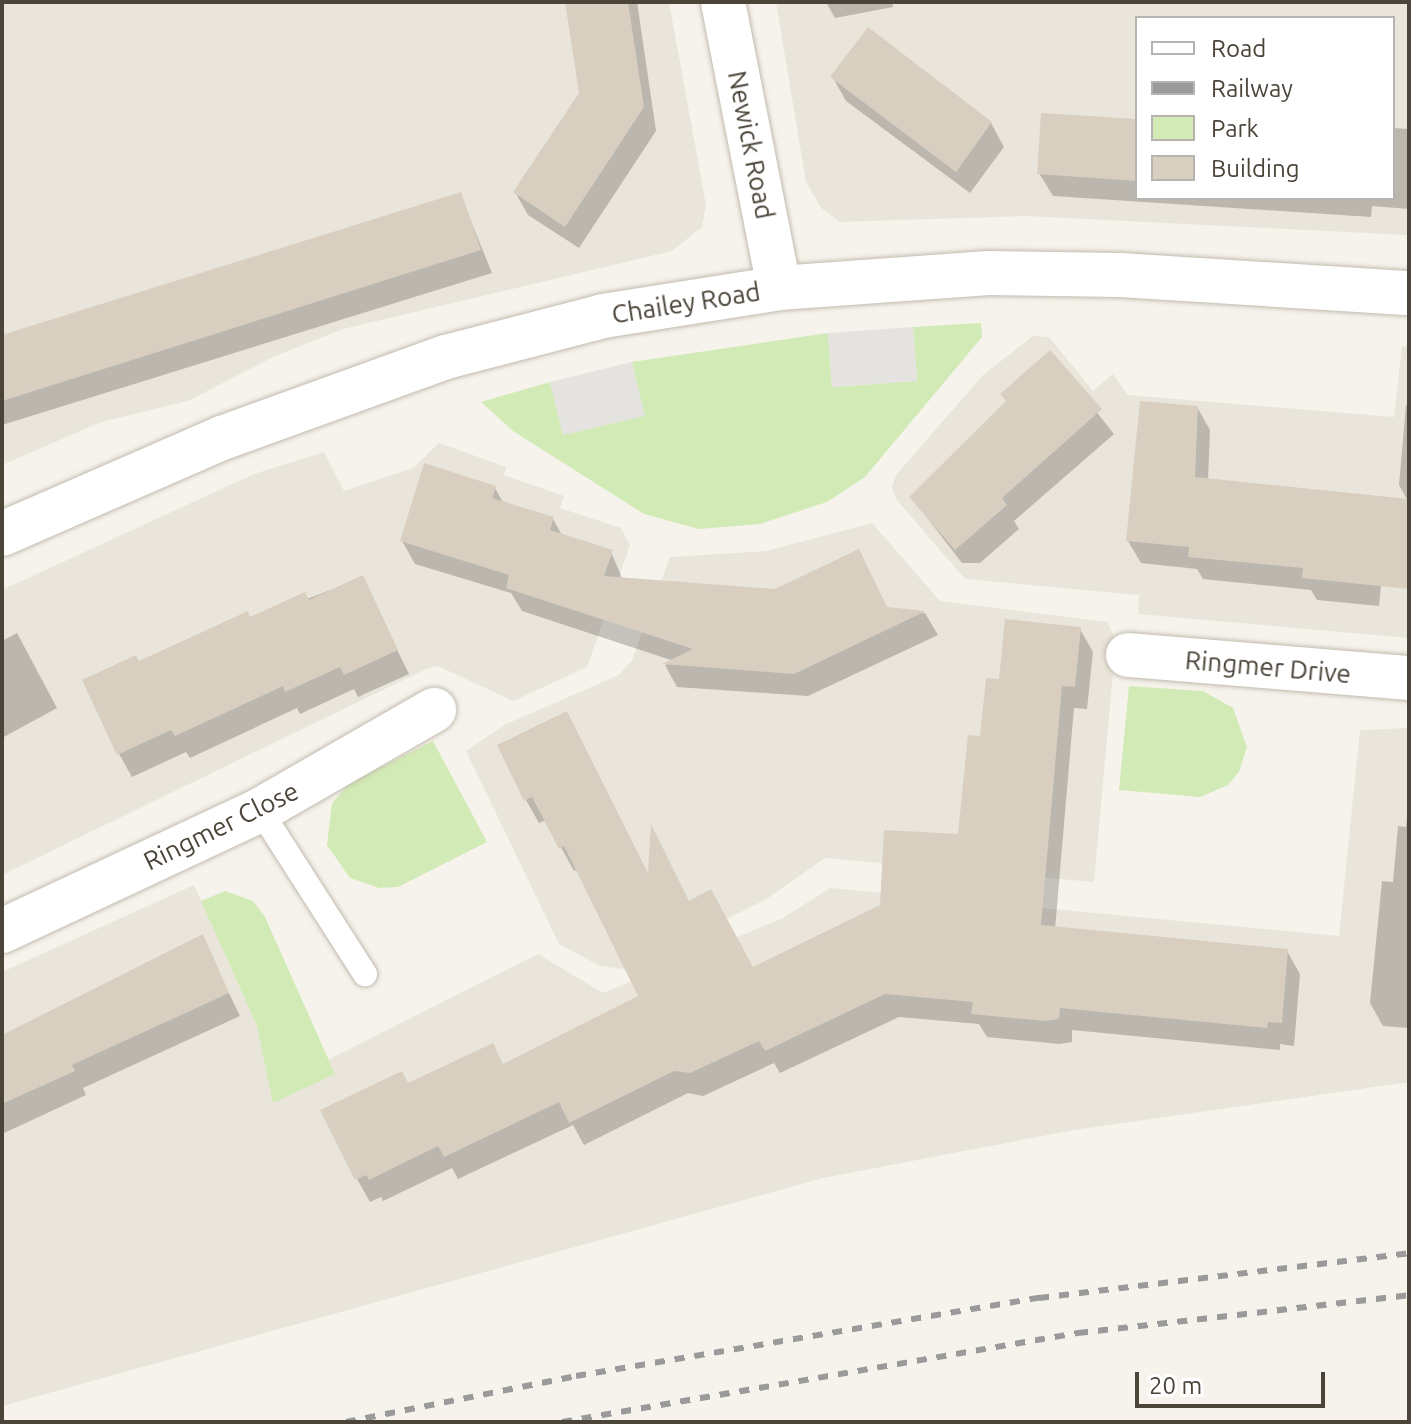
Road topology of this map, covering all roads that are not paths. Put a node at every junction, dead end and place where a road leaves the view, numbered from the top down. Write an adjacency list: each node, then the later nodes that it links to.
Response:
1 (723, 2): 2 (street, Newick Road)
2 (779, 288): 3 (street, Chailey Road); 4 (street, Chailey Road)
3 (1409, 293)
4 (2, 534)
5 (1128, 655): 6 (street, Ringmer Drive)
6 (1409, 678)
7 (434, 710): 8 (street, Ringmer Close)
8 (260, 810): 9 (street, Ringmer Close); 10 (lane)
9 (2, 931)
10 (365, 974)

